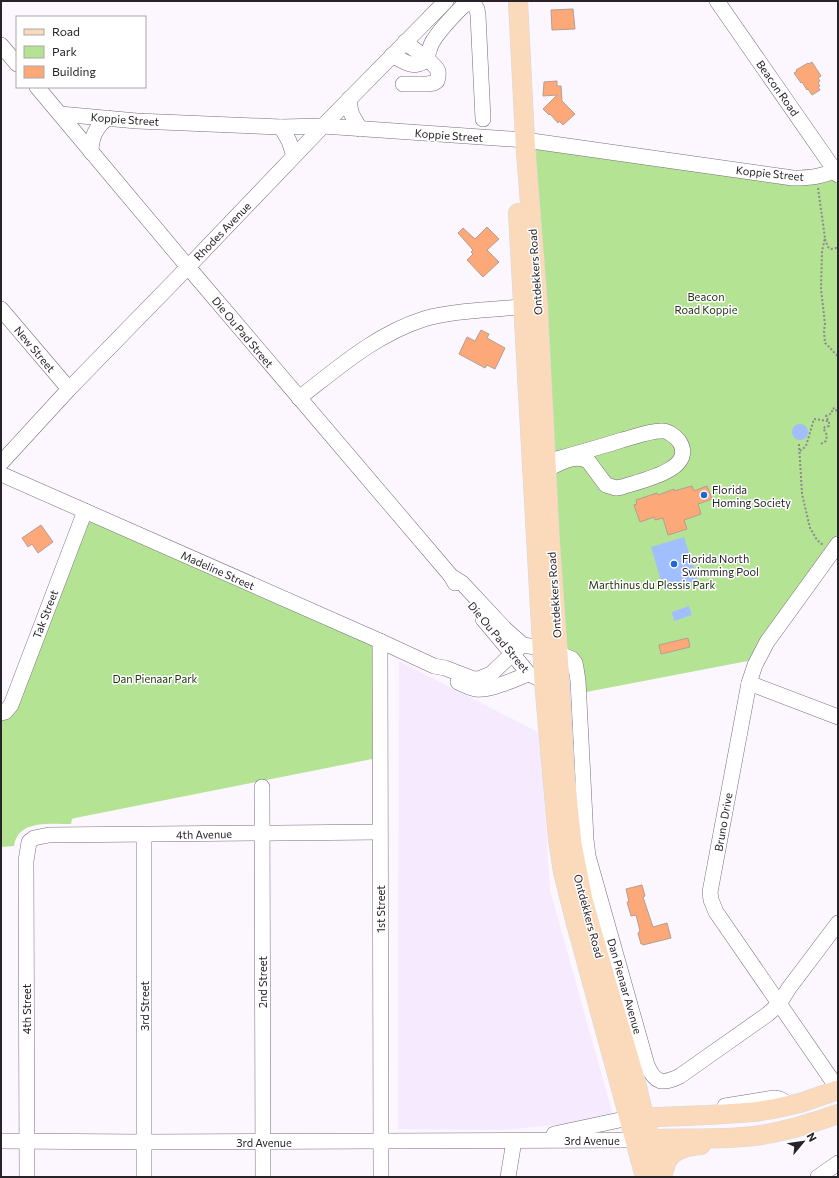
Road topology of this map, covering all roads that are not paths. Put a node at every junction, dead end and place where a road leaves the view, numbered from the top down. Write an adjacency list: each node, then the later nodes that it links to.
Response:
1 (446, 1): 5 (street, Rhodes Avenue)
2 (506, 1): 19 (main road, Ontdekkers Road)
3 (518, 1): 19 (main road, Ontdekkers Road)
4 (717, 1): 22 (street, Beacon Road)
5 (405, 42): 7 (street, Rhodes Avenue); 8 (street)
6 (1, 45): 9 (street)
7 (392, 55): 8 (street); 12 (street, Rhodes Avenue)
8 (426, 59): 10 (street); 15 (street)
9 (16, 63)
10 (404, 84)
11 (38, 88): 13 (street, Die Ou Pad Street)
12 (349, 99): 17 (street, Rhodes Avenue); 18 (street)
13 (60, 114): 14 (street, Koppie Street); 20 (street, Die Ou Pad Street)
14 (108, 118): 16 (street, Koppie Street); 20 (street)
15 (483, 119)
16 (281, 126): 17 (street, Koppie Street); 21 (street)
17 (323, 126): 18 (street, Koppie Street); 21 (street, Rhodes Avenue)
18 (360, 129): 19 (street, Koppie Street)
19 (520, 140): 22 (street, Koppie Street); 24 (main road, Ontdekkers Road)
20 (91, 152): 23 (street, Die Ou Pad Street)
21 (294, 156): 23 (street, Rhodes Avenue)
22 (837, 171)
23 (188, 267): 26 (street, Rhodes Avenue); 27 (street, Die Ou Pad Street)
24 (530, 306): 27 (street); 29 (main road, Ontdekkers Road); 35 (main road, Ontdekkers Road)
25 (1, 309): 26 (street, New Street)
26 (69, 389): 28 (street, Rhodes Avenue)
27 (299, 398): 34 (street, Die Ou Pad Street)
28 (1, 463)
29 (546, 466): 29 (street); 35 (main road, Ontdekkers Road)
30 (1, 474): 31 (street, Madeline Street)
31 (85, 511): 33 (street, Madeline Street); 39 (street, Tak Street)
32 (835, 548): 38 (street, Bruno Drive)
33 (380, 641): 36 (street, Madeline Street); 42 (street, 1st Street)
34 (517, 649): 35 (street, Die Ou Pad Street); 36 (street, Madeline Street); 37 (street, Die Ou Pad Street)
35 (550, 650): 37 (main road, Ontdekkers Road); 47 (street, Dan Pienaar Avenue)
36 (434, 666): 37 (street, Madeline Street)
37 (544, 679): 48 (main road, Ontdekkers Road); 52 (main road, Ontdekkers Road)
38 (749, 683): 40 (street); 47 (street, Bruno Drive)
39 (1, 713)
40 (838, 717)
41 (262, 787): 43 (street, 2nd Street)
42 (380, 832): 43 (street, 4th Avenue); 57 (street, 1st Street)
43 (262, 833): 44 (street, 4th Avenue); 60 (street, 2nd Street)
44 (144, 835): 45 (street, 4th Avenue); 59 (street, 3rd Street)
45 (29, 842): 54 (street, 4th Street)
46 (838, 923): 47 (street, Dan Pienaar Avenue)
47 (779, 1004): 49 (street, Bruno Drive)
48 (636, 1082): 51 (main road); 52 (main road, Ontdekkers Road)
49 (838, 1089): 51 (main road)
50 (838, 1114): 53 (main road)
51 (676, 1117): 52 (main road)
52 (637, 1118): 55 (main road, Ontdekkers Road); 58 (street, 3rd Avenue)
53 (744, 1137): 55 (main road); 67 (main road)
54 (26, 1140): 56 (street, 3rd Avenue); 59 (street, 3rd Avenue); 62 (street, 4th Street)
55 (643, 1140): 58 (street, 3rd Avenue); 67 (main road, Ontdekkers Road)
56 (1, 1141)
57 (381, 1141): 58 (street, 3rd Avenue); 60 (street, 3rd Avenue); 65 (street, 1st Street)
58 (520, 1141): 66 (street)
59 (144, 1142): 60 (street, 3rd Avenue); 63 (street, 3rd Street)
60 (262, 1142): 64 (street, 2nd Street)
61 (838, 1163): 68 (street)
62 (27, 1177)
63 (144, 1177)
64 (262, 1177)
65 (381, 1177)
66 (508, 1177)
67 (656, 1177)
68 (818, 1177)

